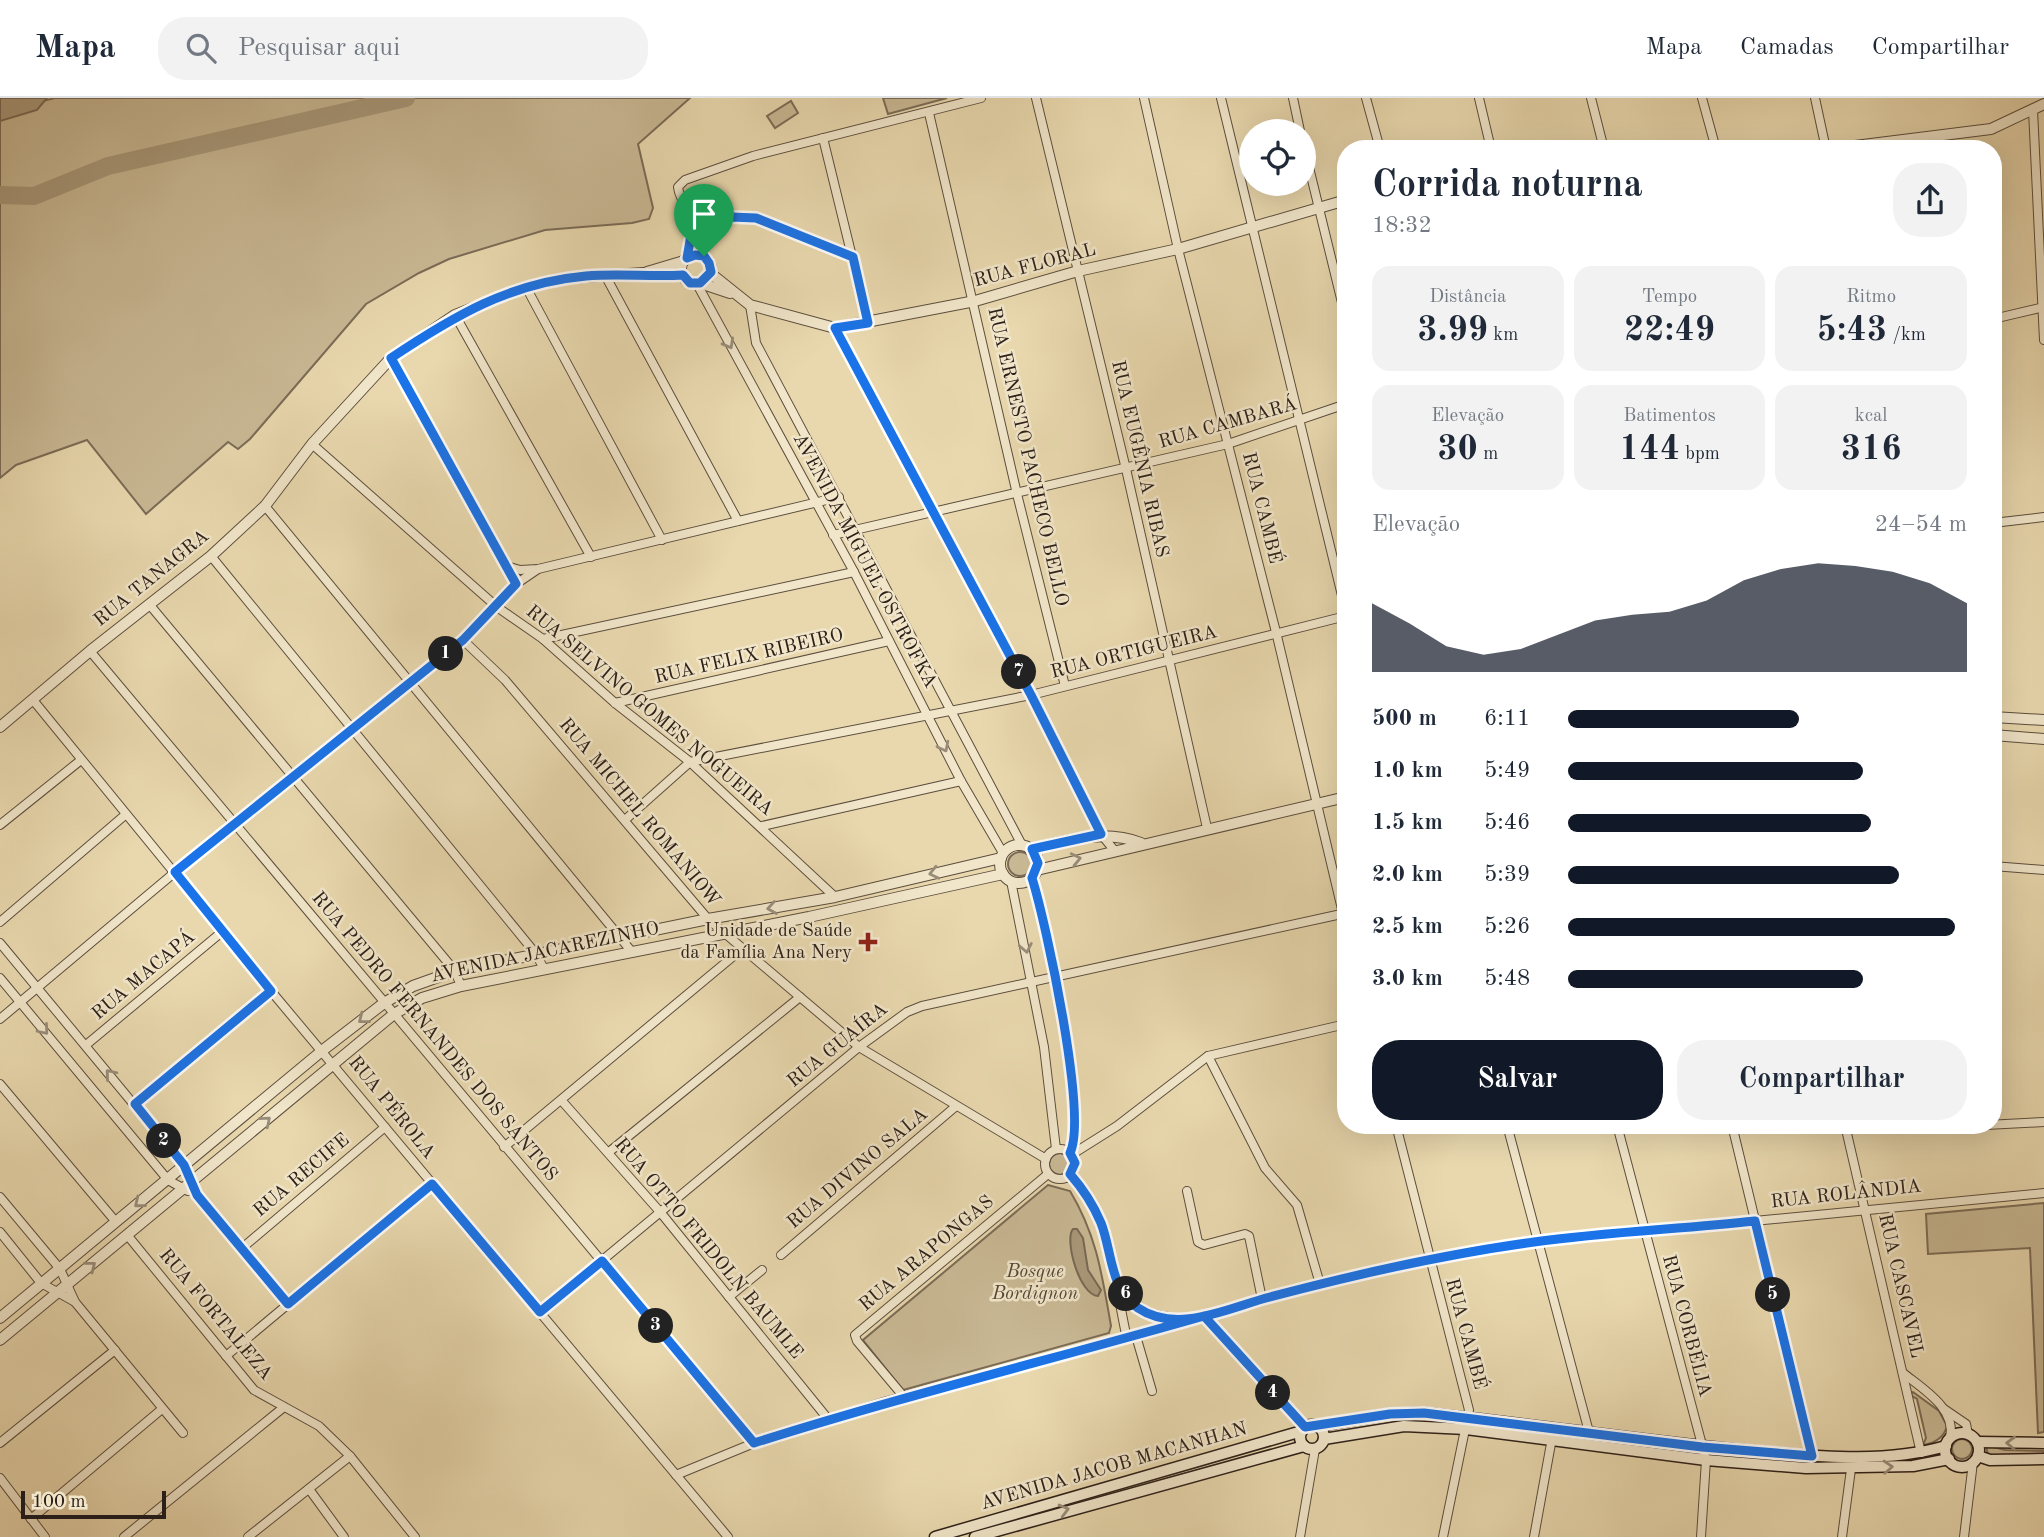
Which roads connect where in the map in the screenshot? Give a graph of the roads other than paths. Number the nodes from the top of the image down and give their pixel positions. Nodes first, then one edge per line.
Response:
1 (981, 98) edge
2 (1037, 98) edge
3 (1144, 98) edge
4 (1221, 98) edge
5 (1293, 98) edge
6 (1366, 98) edge
7 (1479, 98) edge
8 (1591, 98) edge
9 (1702, 98) edge
10 (1815, 98) edge
11 (2044, 104) edge
12 (2033, 110) junction
13 (929, 113) junction
14 (1297, 119) edge
15 (1921, 137) junction
16 (823, 138) junction
17 (1378, 140) edge
18 (1490, 140) edge
19 (1602, 140) edge
20 (1714, 140) edge
21 (1826, 140) edge
22 (1898, 140) edge
23 (1921, 140) edge
24 (1315, 196) edge
25 (1337, 202) edge
26 (1317, 207) junction
27 (694, 226) junction
28 (1254, 227) junction
29 (1178, 249) junction
30 (704, 256) junction
31 (853, 257) junction
32 (685, 260) junction
33 (1079, 271) junction
34 (643, 273) junction
35 (710, 274) junction
36 (605, 275) junction
37 (683, 275) junction
38 (699, 284) junction
39 (1337, 284) edge
40 (526, 287) junction
41 (734, 294) junction
42 (975, 301) junction
43 (750, 305) junction
44 (2043, 307) edge
45 (455, 315) junction
46 (2002, 317) edge
47 (868, 323) junction
48 (835, 328) junction
49 (2044, 340) edge
50 (391, 358) junction
51 (1337, 407) edge
52 (1299, 419) junction
53 (312, 444) junction
54 (1228, 444) junction
55 (1126, 469) junction
56 (1017, 494) junction
57 (839, 497) junction
58 (817, 504) junction
59 (265, 506) junction
60 (933, 512) junction
61 (2044, 517) edge
62 (738, 522) junction
63 (2002, 522) edge
64 (857, 529) junction
65 (832, 535) junction
66 (662, 540) junction
67 (211, 556) junction
68 (591, 557) junction
69 (506, 566) junction
70 (538, 569) junction
71 (854, 572) junction
72 (1337, 577) edge
73 (516, 584) junction
74 (149, 604) junction
75 (497, 607) junction
76 (1337, 617) edge
77 (1278, 636) junction
78 (543, 639) junction
79 (463, 640) junction
80 (889, 641) junction
81 (90, 651) junction
82 (1169, 659) junction
83 (412, 682) junction
84 (1065, 686) junction
85 (1031, 695) junction
86 (33, 700) junction
87 (615, 703) junction
88 (952, 709) junction
89 (928, 715) junction
90 (2002, 718) edge
91 (2044, 720) edge
92 (0, 727) edge
93 (352, 729) junction
94 (2002, 736) edge
95 (2044, 738) edge
96 (81, 760) junction
97 (690, 762) junction
98 (295, 776) junction
99 (961, 781) junction
100 (1337, 799) edge
101 (1317, 804) junction
102 (125, 815) junction
103 (626, 819) junction
104 (236, 821) junction
105 (0, 825) edge
106 (762, 826) junction
107 (1207, 828) junction
108 (1101, 834) junction
109 (1141, 843) junction
110 (1027, 847) junction
111 (1114, 850) junction
112 (1002, 855) junction
113 (2002, 867) edge
114 (2044, 870) edge
115 (175, 872) junction
116 (1035, 874) junction
117 (1007, 878) junction
118 (1337, 885) edge
119 (835, 897) junction
120 (1337, 915) edge
121 (708, 919) junction
122 (0, 922) edge
123 (223, 931) junction
124 (725, 933) junction
125 (621, 938) junction
126 (0, 943) edge
127 (742, 949) junction
128 (632, 952) junction
129 (536, 954) junction
130 (544, 969) junction
131 (455, 971) junction
132 (1055, 976) junction
133 (0, 978) edge
134 (1032, 981) junction
135 (461, 986) junction
136 (38, 988) junction
137 (271, 991) junction
138 (800, 997) junction
139 (21, 1003) junction
140 (384, 1003) junction
141 (394, 1014) junction
142 (0, 1019) edge
143 (1337, 1026) edge
144 (86, 1045) junction
145 (859, 1047) junction
146 (323, 1050) junction
147 (1209, 1056) junction
148 (335, 1064) junction
149 (0, 1084) edge
150 (562, 1101) junction
151 (135, 1104) junction
152 (955, 1107) junction
153 (2044, 1122) edge
154 (2002, 1124) edge
155 (385, 1127) junction
156 (1398, 1134) edge
157 (1509, 1134) edge
158 (1620, 1134) edge
159 (1734, 1134) edge
160 (1846, 1134) edge
161 (505, 1147) junction
162 (1056, 1149) junction
163 (609, 1152) junction
164 (1071, 1154) junction
165 (1045, 1158) junction
166 (184, 1165) junction
167 (1048, 1174) junction
168 (1070, 1174) junction
169 (168, 1180) junction
170 (193, 1182) junction
171 (432, 1184) junction
172 (184, 1189) junction
173 (1187, 1191) dead end
174 (2044, 1193) edge
175 (197, 1195) junction
176 (0, 1197) edge
177 (1866, 1208) junction
178 (661, 1213) junction
179 (1755, 1221) junction
180 (116, 1222) junction
181 (0, 1232) edge
182 (1645, 1233) junction
183 (128, 1236) junction
184 (1536, 1242) junction
185 (240, 1250) junction
186 (781, 1255) dead end
187 (1429, 1259) junction
188 (602, 1261) junction
189 (60, 1269) junction
190 (762, 1270) dead end
191 (1115, 1278) junction
192 (41, 1283) junction
193 (1320, 1284) junction
194 (66, 1285) junction
195 (57, 1292) junction
196 (729, 1297) junction
197 (1262, 1299) junction
198 (75, 1302) junction
199 (288, 1304) junction
200 (540, 1312) junction
201 (1204, 1316) junction
202 (0, 1318) edge
203 (1191, 1320) junction
204 (1132, 1338) junction
205 (0, 1340) edge
206 (115, 1350) junction
207 (226, 1356) junction
208 (1903, 1373) junction
209 (1152, 1391) dead end
210 (904, 1397) junction
211 (284, 1407) junction
212 (162, 1409) junction
213 (1944, 1409) junction
214 (828, 1419) junction
215 (1467, 1423) junction
216 (1317, 1426) junction
217 (1303, 1429) junction
218 (1589, 1432) junction
219 (183, 1433) dead end
220 (1552, 1438) junction
221 (1973, 1438) junction
222 (1324, 1439) junction
223 (1948, 1442) junction
224 (0, 1443) edge
225 (754, 1443) junction
226 (2044, 1443) edge
227 (1310, 1447) junction
228 (1702, 1447) junction
229 (1921, 1453) junction
230 (350, 1456) junction
231 (1812, 1456) junction
232 (1948, 1459) junction
233 (1976, 1459) junction
234 (2044, 1459) edge
235 (1706, 1460) junction
236 (1851, 1469) junction
237 (676, 1475) junction
238 (0, 1478) edge
239 (309, 1489) junction
240 (31, 1519) junction
241 (728, 1536) edge
242 (45, 1537) edge
243 (124, 1537) edge
244 (248, 1537) edge
245 (344, 1537) edge
246 (415, 1537) edge
247 (935, 1537) edge
248 (975, 1537) edge
249 (1300, 1537) edge
250 (1443, 1537) edge
251 (1534, 1537) edge
252 (1701, 1537) edge
253 (1842, 1537) edge
254 (1964, 1537) edge

1 - 13 street
2 - 33 street, RUA EUGÊNIA RIBAS
3 - 29 street, RUA CAMBÉ
4 - 28 street
5 - 14 street
6 - 17 street
7 - 18 street
8 - 19 street
9 - 20 street
10 - 21 street
11 - 12 street
12 - 15 street
12 - 44 street
13 - 16 street
13 - 42 street, RUA ERNESTO PACHECO BELLO
15 - 22 street
15 - 23 street
16 - 27 street
16 - 31 street
24 - 26 street
25 - 26 street, RUA FLORAL
26 - 28 street, RUA FLORAL
26 - 39 street
27 - 30 street
27 - 31 street
27 - 32 street
28 - 29 street, RUA FLORAL
28 - 52 street
29 - 33 street, RUA FLORAL
29 - 54 street, RUA CAMBÉ
30 - 32 street
30 - 35 street
31 - 47 street
32 - 34 street
32 - 37 street
33 - 42 street, RUA FLORAL
33 - 55 street, RUA EUGÊNIA RIBAS
34 - 36 street
34 - 37 street
35 - 38 street
35 - 41 street, RUA FLORAL
36 - 40 street
36 - 62 street
37 - 38 street
38 - 41 street, RUA FLORAL
38 -> 58 street, AVENIDA MIGUEL OSTROFKA
40 - 45 street
40 - 66 street
41 - 43 street, RUA FLORAL
42 - 47 street, RUA FLORAL
42 - 56 street, RUA ERNESTO PACHECO BELLO
43 - 48 street, RUA FLORAL
43 - 57 street, AVENIDA MIGUEL OSTROFKA
44 - 46 street
44 - 49 street
45 - 50 street
45 - 68 street
47 - 48 street, RUA FLORAL
48 - 60 street
50 - 53 street
50 - 69 street
51 - 52 street, RUA CAMBARÁ
52 - 54 street, RUA CAMBARÁ
52 - 72 street
53 - 59 street, RUA TANAGRA
53 - 75 street, RUA SELVINO GOMES NOGUEIRA
54 - 55 street, RUA CAMBARÁ
54 - 77 street, RUA CAMBÉ
55 - 56 street, RUA CAMBARÁ
55 - 82 street, RUA EUGÊNIA RIBAS
56 - 60 street, RUA CAMBARÁ
56 - 84 street, RUA ERNESTO PACHECO BELLO
57 - 58 street
57 - 64 street, AVENIDA MIGUEL OSTROFKA
58 - 62 street
58 - 65 street, AVENIDA MIGUEL OSTROFKA
59 - 67 street, RUA TANAGRA
59 - 83 street
60 - 64 street, RUA CAMBARÁ
60 - 85 street
61 - 63 street
62 - 66 street
64 - 65 street, RUA CAMBARÁ
64 - 88 street, AVENIDA MIGUEL OSTROFKA
65 - 71 street, AVENIDA MIGUEL OSTROFKA
66 - 68 street
67 - 74 street, RUA TANAGRA
67 - 93 street
68 - 70 street
69 - 70 street
69 - 73 street
70 - 73 street
71 - 78 street
71 - 80 street, AVENIDA MIGUEL OSTROFKA
73 - 75 street
74 - 81 street, RUA TANAGRA
74 - 98 street
75 - 78 street, RUA SELVINO GOMES NOGUEIRA
75 - 79 street
76 - 77 street, RUA ORTIGUEIRA
77 - 82 street, RUA ORTIGUEIRA
77 - 101 street, RUA CAMBÉ
78 - 87 street, RUA SELVINO GOMES NOGUEIRA
79 - 83 street
79 - 103 street, RUA MICHEL ROMANIOW
80 - 87 street, RUA FELIX RIBEIRO
80 - 89 street, AVENIDA MIGUEL OSTROFKA
81 - 86 street, RUA TANAGRA
81 - 104 street, RUA PEDRO FERNANDES DOS SANTOS
82 - 84 street, RUA ORTIGUEIRA
82 - 107 street, RUA EUGÊNIA RIBAS
83 - 93 street
83 - 125 street
84 - 85 street, RUA ORTIGUEIRA
85 - 88 street, RUA ORTIGUEIRA
85 - 108 street
86 - 92 street, RUA TANAGRA
86 - 96 street, RUA PÉROLA
87 - 97 street, RUA SELVINO GOMES NOGUEIRA
88 - 89 street, RUA ORTIGUEIRA
88 - 110 street, AVENIDA MIGUEL OSTROFKA
89 - 97 street, RUA ORTIGUEIRA
89 -> 99 street, AVENIDA MIGUEL OSTROFKA
90 - 91 street
93 - 98 street
93 - 129 street
94 - 95 street
96 - 102 street, RUA PÉROLA
96 - 105 street
97 - 103 street
97 - 106 street, RUA SELVINO GOMES NOGUEIRA
98 - 104 street
98 - 131 street
99 - 106 street
99 - 112 street, AVENIDA MIGUEL OSTROFKA
100 - 101 street
101 - 107 street
101 - 118 street, RUA CAMBÉ
102 - 115 street, RUA PÉROLA
102 - 122 street
103 - 121 street, RUA MICHEL ROMANIOW
104 - 115 street
104 - 140 street, RUA PEDRO FERNANDES DOS SANTOS
106 - 119 street, RUA SELVINO GOMES NOGUEIRA
107 - 109 street
108 - 109 street
108 - 110 street
108 - 111 street
109 - 111 street
110 - 112 street
110 - 116 street
116 -> 111 street
112 - 117 street
112 -> 119 street, AVENIDA JACAREZINHO
113 - 114 street
115 - 123 street, RUA PÉROLA
115 - 136 street
116 - 117 street
116 - 132 street
117 - 124 street, AVENIDA JACAREZINHO
117 -> 134 street
119 -> 121 street, AVENIDA JACAREZINHO
120 - 132 street, RUA GUAÍRA
121 - 124 street, RUA MICHEL ROMANIOW
121 - 125 street, AVENIDA JACAREZINHO
123 - 137 street, RUA PÉROLA
123 - 144 street, RUA MACAPÁ
124 - 127 street, RUA MICHEL ROMANIOW
124 - 128 street, AVENIDA JACAREZINHO
125 - 128 street
125 - 129 street, AVENIDA JACAREZINHO
126 - 136 street
127 - 138 street, RUA MICHEL ROMANIOW
127 - 150 street
128 - 130 street, AVENIDA JACAREZINHO
129 - 130 street
129 - 131 street, AVENIDA JACAREZINHO
130 - 135 street, AVENIDA JACAREZINHO
131 - 135 street
131 - 140 street, AVENIDA JACAREZINHO
132 - 134 street, RUA GUAÍRA
132 - 164 street
133 - 139 street
134 - 145 street, RUA GUAÍRA
134 - 162 street
135 - 141 street, AVENIDA JACAREZINHO
136 - 139 street
136 - 144 street
137 - 146 street, RUA PÉROLA
137 - 151 street
138 - 145 street, RUA MICHEL ROMANIOW
138 - 163 street
139 - 142 street
139 -> 169 street
140 - 141 street, RUA PEDRO FERNANDES DOS SANTOS
140 -> 146 street, AVENIDA JACAREZINHO
141 - 148 street, AVENIDA JACAREZINHO
141 - 161 street, RUA PEDRO FERNANDES DOS SANTOS
143 - 147 street
151 -> 144 street
145 - 152 street, RUA MICHEL ROMANIOW
145 - 178 street, RUA GUAÍRA
146 - 148 street, RUA PÉROLA
146 - 166 street, AVENIDA JACAREZINHO
147 - 164 street
147 - 193 street
148 - 155 street, RUA PÉROLA
170 -> 148 street, AVENIDA JACAREZINHO
149 - 180 street
150 - 161 street
150 - 163 street, RUA OTTO FRIDOLN BAUMLE
151 - 166 street
152 - 165 street, RUA MICHEL ROMANIOW
152 - 186 street, RUA DIVINO SALA
153 - 154 street
155 - 171 street, RUA PÉROLA
155 - 185 street, RUA RECIFE
156 - 187 street, RUA CAMBÉ
157 - 184 street
158 - 182 street, RUA CORBÉLIA
159 - 179 street
160 - 177 street, RUA CASCAVEL
161 - 188 street, RUA PEDRO FERNANDES DOS SANTOS
162 - 164 street
162 - 165 street
163 - 178 street, RUA OTTO FRIDOLN BAUMLE
164 - 168 street
165 - 167 street
166 - 169 street, AVENIDA JACAREZINHO
166 - 170 street
167 - 168 street
167 - 210 street, RUA ARAPONGAS
168 - 191 street
169 - 172 street
169 -> 180 street, AVENIDA JACAREZINHO
170 - 172 street, AVENIDA JACAREZINHO
170 - 175 street
171 - 199 street
171 - 200 street, RUA PÉROLA
172 - 175 street
172 - 183 street, AVENIDA JACAREZINHO
173 - 197 street
174 - 177 street, RUA ROLÂNDIA
175 - 185 street
176 - 189 street
177 - 179 street, RUA ROLÂNDIA
177 - 208 street, RUA CASCAVEL
178 - 188 street, RUA GUAÍRA
178 - 196 street, RUA OTTO FRIDOLN BAUMLE
179 - 182 street, RUA ROLÂNDIA
179 - 231 street
180 - 189 street, AVENIDA JACAREZINHO
181 - 192 street
182 - 184 street, RUA ROLÂNDIA
182 - 228 street, RUA CORBÉLIA
194 -> 183 street, AVENIDA JACAREZINHO
183 - 207 street, RUA FORTALEZA
184 - 187 street, RUA ROLÂNDIA
184 - 218 street
185 - 199 street
187 - 193 street, RUA ROLÂNDIA
187 - 215 street, RUA CAMBÉ
188 - 200 street, RUA GUAÍRA
188 - 225 street, RUA PEDRO FERNANDES DOS SANTOS
189 - 192 street, AVENIDA JACAREZINHO
189 - 194 street
190 - 196 street
191 - 203 street
191 - 204 street
192 - 195 street
192 - 202 street, AVENIDA JACAREZINHO
193 - 197 street, RUA ROLÂNDIA
194 - 195 street, AVENIDA JACAREZINHO
194 - 198 street
195 - 198 street
195 - 205 street, AVENIDA JACAREZINHO
196 - 214 street, RUA OTTO FRIDOLN BAUMLE
197 - 201 street, RUA ROLÂNDIA
198 - 206 street
199 - 207 street
200 - 237 street, RUA PÉROLA
201 - 203 street, RUA ROLÂNDIA
201 - 217 street
203 - 204 street, RUA ROLÂNDIA
204 - 209 street
204 - 210 street, RUA ROLÂNDIA
206 - 212 street
206 - 224 street
207 - 211 street, RUA FORTALEZA
208 - 213 street, RUA CASCAVEL
208 - 229 street, RUA CASCAVEL
210 - 214 street, RUA ROLÂNDIA
211 - 230 street, RUA FORTALEZA
211 - 243 street
212 - 219 street
212 - 240 street
213 - 221 street, RUA CASCAVEL
213 - 223 street
214 - 225 street, RUA ROLÂNDIA
215 - 216 main road
215 - 218 main road
215 - 220 main road
215 - 222 main road
215 - 250 street
216 - 217 main road
216 - 222 main road
217 - 227 main road
217 - 247 main road, AVENIDA JACOB MACANHAN
218 - 228 main road
220 - 235 main road
220 - 251 street
221 - 223 main road
226 -> 221 main road
221 - 233 main road
222 - 227 main road
223 - 229 main road
223 - 232 main road
225 - 237 street, RUA ROLÂNDIA
248 -> 227 main road, AVENIDA JACOB MACANHAN
227 - 249 street
228 - 231 main road
228 - 235 street, RUA CORBÉLIA
229 - 231 main road
230 - 239 street
230 - 246 street, RUA FORTALEZA
232 - 233 main road
236 -> 232 main road
233 - 234 main road
233 - 254 street
235 - 236 main road
235 - 252 street, RUA CORBÉLIA
236 - 253 street
237 - 241 street, RUA PÉROLA
238 - 240 street
239 - 244 street
239 - 245 street
240 - 242 street

